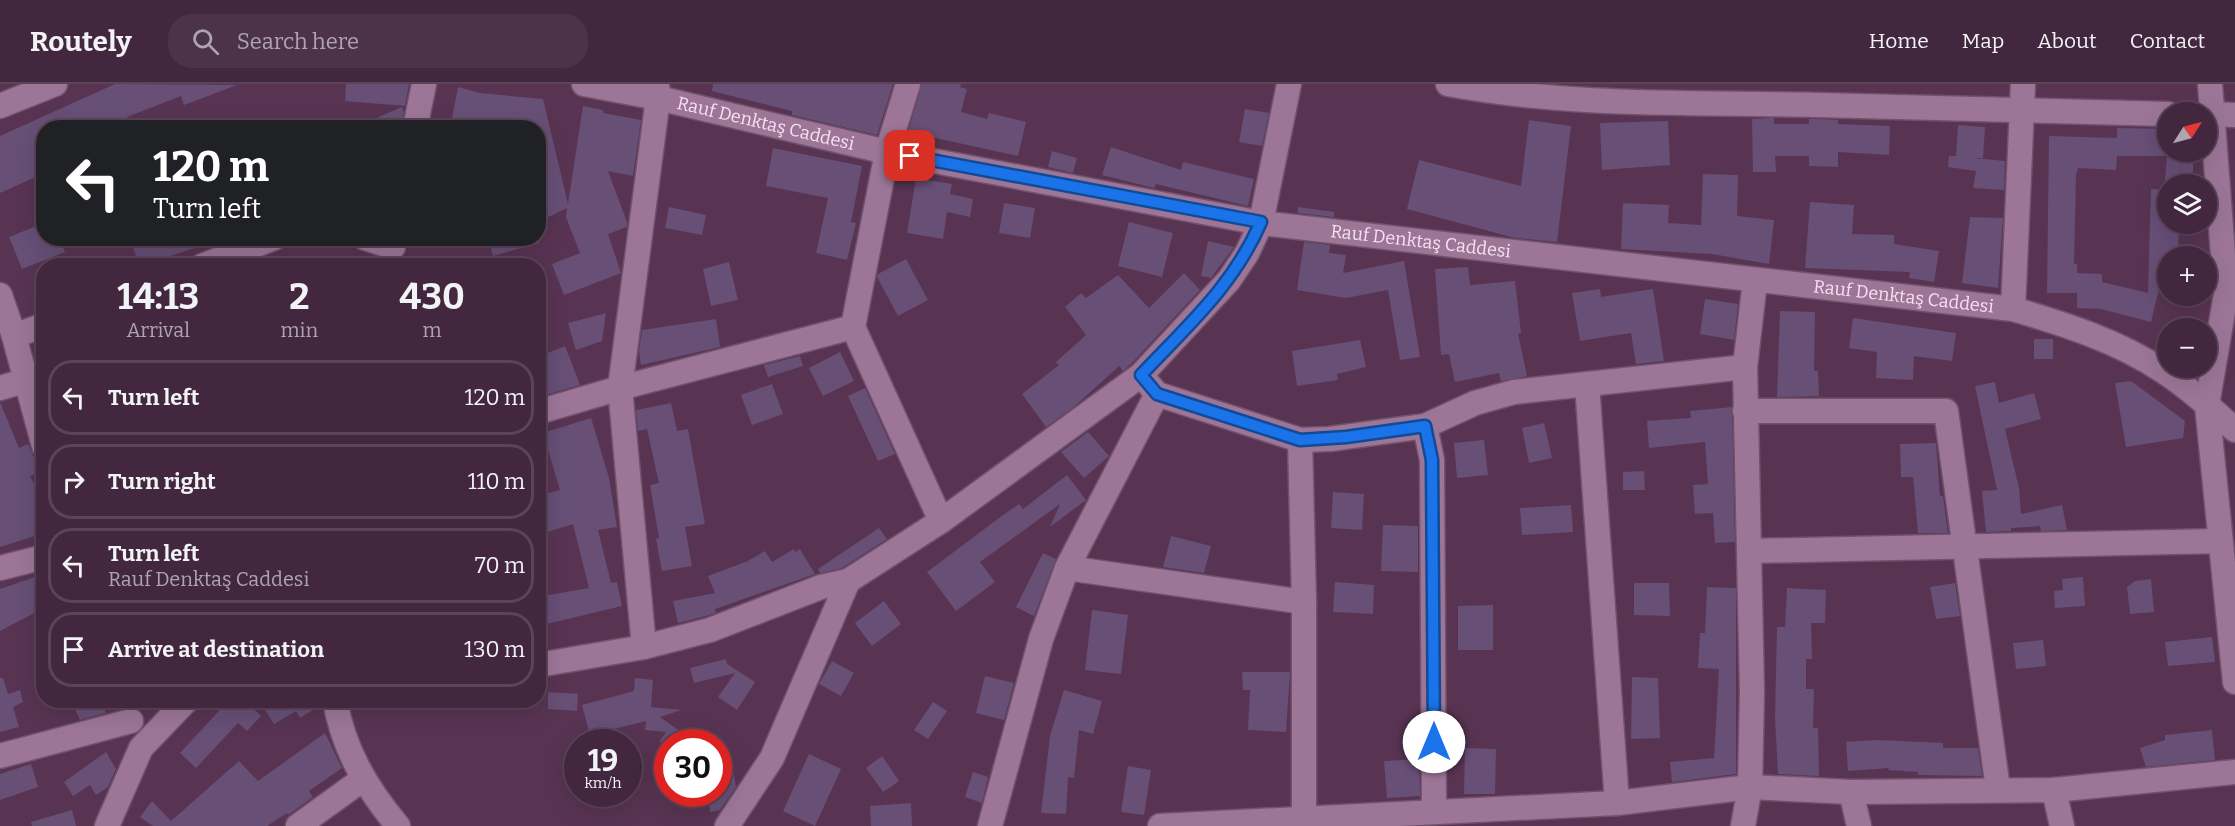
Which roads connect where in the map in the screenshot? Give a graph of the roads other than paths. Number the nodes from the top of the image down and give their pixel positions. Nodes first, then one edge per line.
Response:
1 (55, 84) edge
2 (423, 84) edge
3 (584, 84) edge
4 (908, 84) edge
5 (1289, 84) edge
6 (1448, 84) edge
7 (2023, 84) edge
8 (2210, 84) edge
9 (1494, 88) edge
10 (657, 91) edge
11 (1635, 94) edge
12 (1818, 94) edge
13 (2209, 102) edge
14 (0, 106) edge
15 (2023, 112) junction
16 (2157, 114) edge
17 (2217, 114) edge
18 (2235, 115) edge
19 (416, 120) edge
20 (887, 152) junction
21 (2214, 162) edge
22 (1261, 222) junction
23 (253, 246) edge
24 (223, 258) edge
25 (1755, 281) junction
26 (2230, 293) edge
27 (0, 295) edge
28 (2013, 309) junction
29 (853, 327) junction
30 (36, 328) edge
31 (14, 336) junction
32 (1745, 367) junction
33 (1141, 375) junction
34 (24, 381) junction
35 (1587, 384) junction
36 (0, 388) edge
37 (620, 388) junction
38 (1157, 394) junction
39 (2207, 405) junction
40 (546, 410) edge
41 (1744, 411) junction
42 (36, 420) edge
43 (1425, 426) junction
44 (2235, 430) edge
45 (1300, 440) junction
46 (941, 521) junction
47 (2220, 541) junction
48 (1965, 548) junction
49 (1750, 551) junction
50 (36, 559) edge
51 (0, 567) edge
52 (1067, 568) junction
53 (848, 581) junction
54 (1304, 602) junction
55 (644, 647) junction
56 (546, 664) edge
57 (2235, 682) edge
58 (179, 708) edge
59 (337, 708) edge
60 (128, 711) edge
61 (141, 748) junction
62 (0, 756) edge
63 (2235, 772) edge
64 (363, 779) junction
65 (1750, 787) junction
66 (1998, 789) junction
67 (2054, 790) junction
68 (1851, 792) junction
69 (1617, 803) junction
70 (1434, 812) junction
71 (1304, 823) edge
72 (107, 826) edge
73 (298, 826) edge
74 (398, 826) edge
75 (726, 826) edge
76 (990, 826) edge
77 (1160, 826) edge
78 (1743, 826) edge
79 (1859, 826) edge
80 (2062, 826) edge

1 - 14 street
2 - 19 street
3 - 10 street, Rauf Denktaş Caddesi
4 - 20 street
5 - 22 street
6 - 9 street
7 - 15 street
8 - 13 street
9 - 11 street
10 - 20 street, Rauf Denktaş Caddesi
10 - 37 street
11 - 12 street
12 - 15 street
15 - 16 street
15 - 28 street
17 - 18 street
20 - 22 street, Rauf Denktaş Caddesi
20 - 29 street
21 - 26 street
22 - 25 street, Rauf Denktaş Caddesi
22 - 33 street
23 - 24 street
25 - 28 street, Rauf Denktaş Caddesi
25 - 32 street
26 - 39 street
27 - 31 street
28 - 39 street, Rauf Denktaş Caddesi
29 - 37 street
29 - 46 street
30 - 31 street
31 - 34 street
32 - 35 street
32 - 41 street
33 - 38 street
33 - 46 street
34 - 36 street
34 - 42 street
35 - 43 street
35 - 69 street
37 - 40 street
37 - 55 street
38 - 45 street
38 - 52 street
39 - 44 street, Rauf Denktaş Caddesi
39 - 47 street
41 - 48 street
41 - 49 street
43 - 45 street
43 - 70 street
45 - 54 street
46 - 53 street
47 - 48 street
47 - 57 street
48 - 49 street
48 - 66 street
49 - 65 street
50 - 51 street
52 - 54 street
52 - 76 street
53 - 55 street
53 - 75 street
54 - 71 street
55 - 56 street
58 - 61 street
59 - 64 street
60 - 61 street
60 - 62 street
61 - 72 street
63 - 67 street
64 - 73 street
64 - 74 street
65 - 68 street
65 - 69 street
65 - 78 street
66 - 67 street
66 - 68 street
67 - 80 street
68 - 79 street
69 - 70 street
70 - 71 street
71 - 77 street

